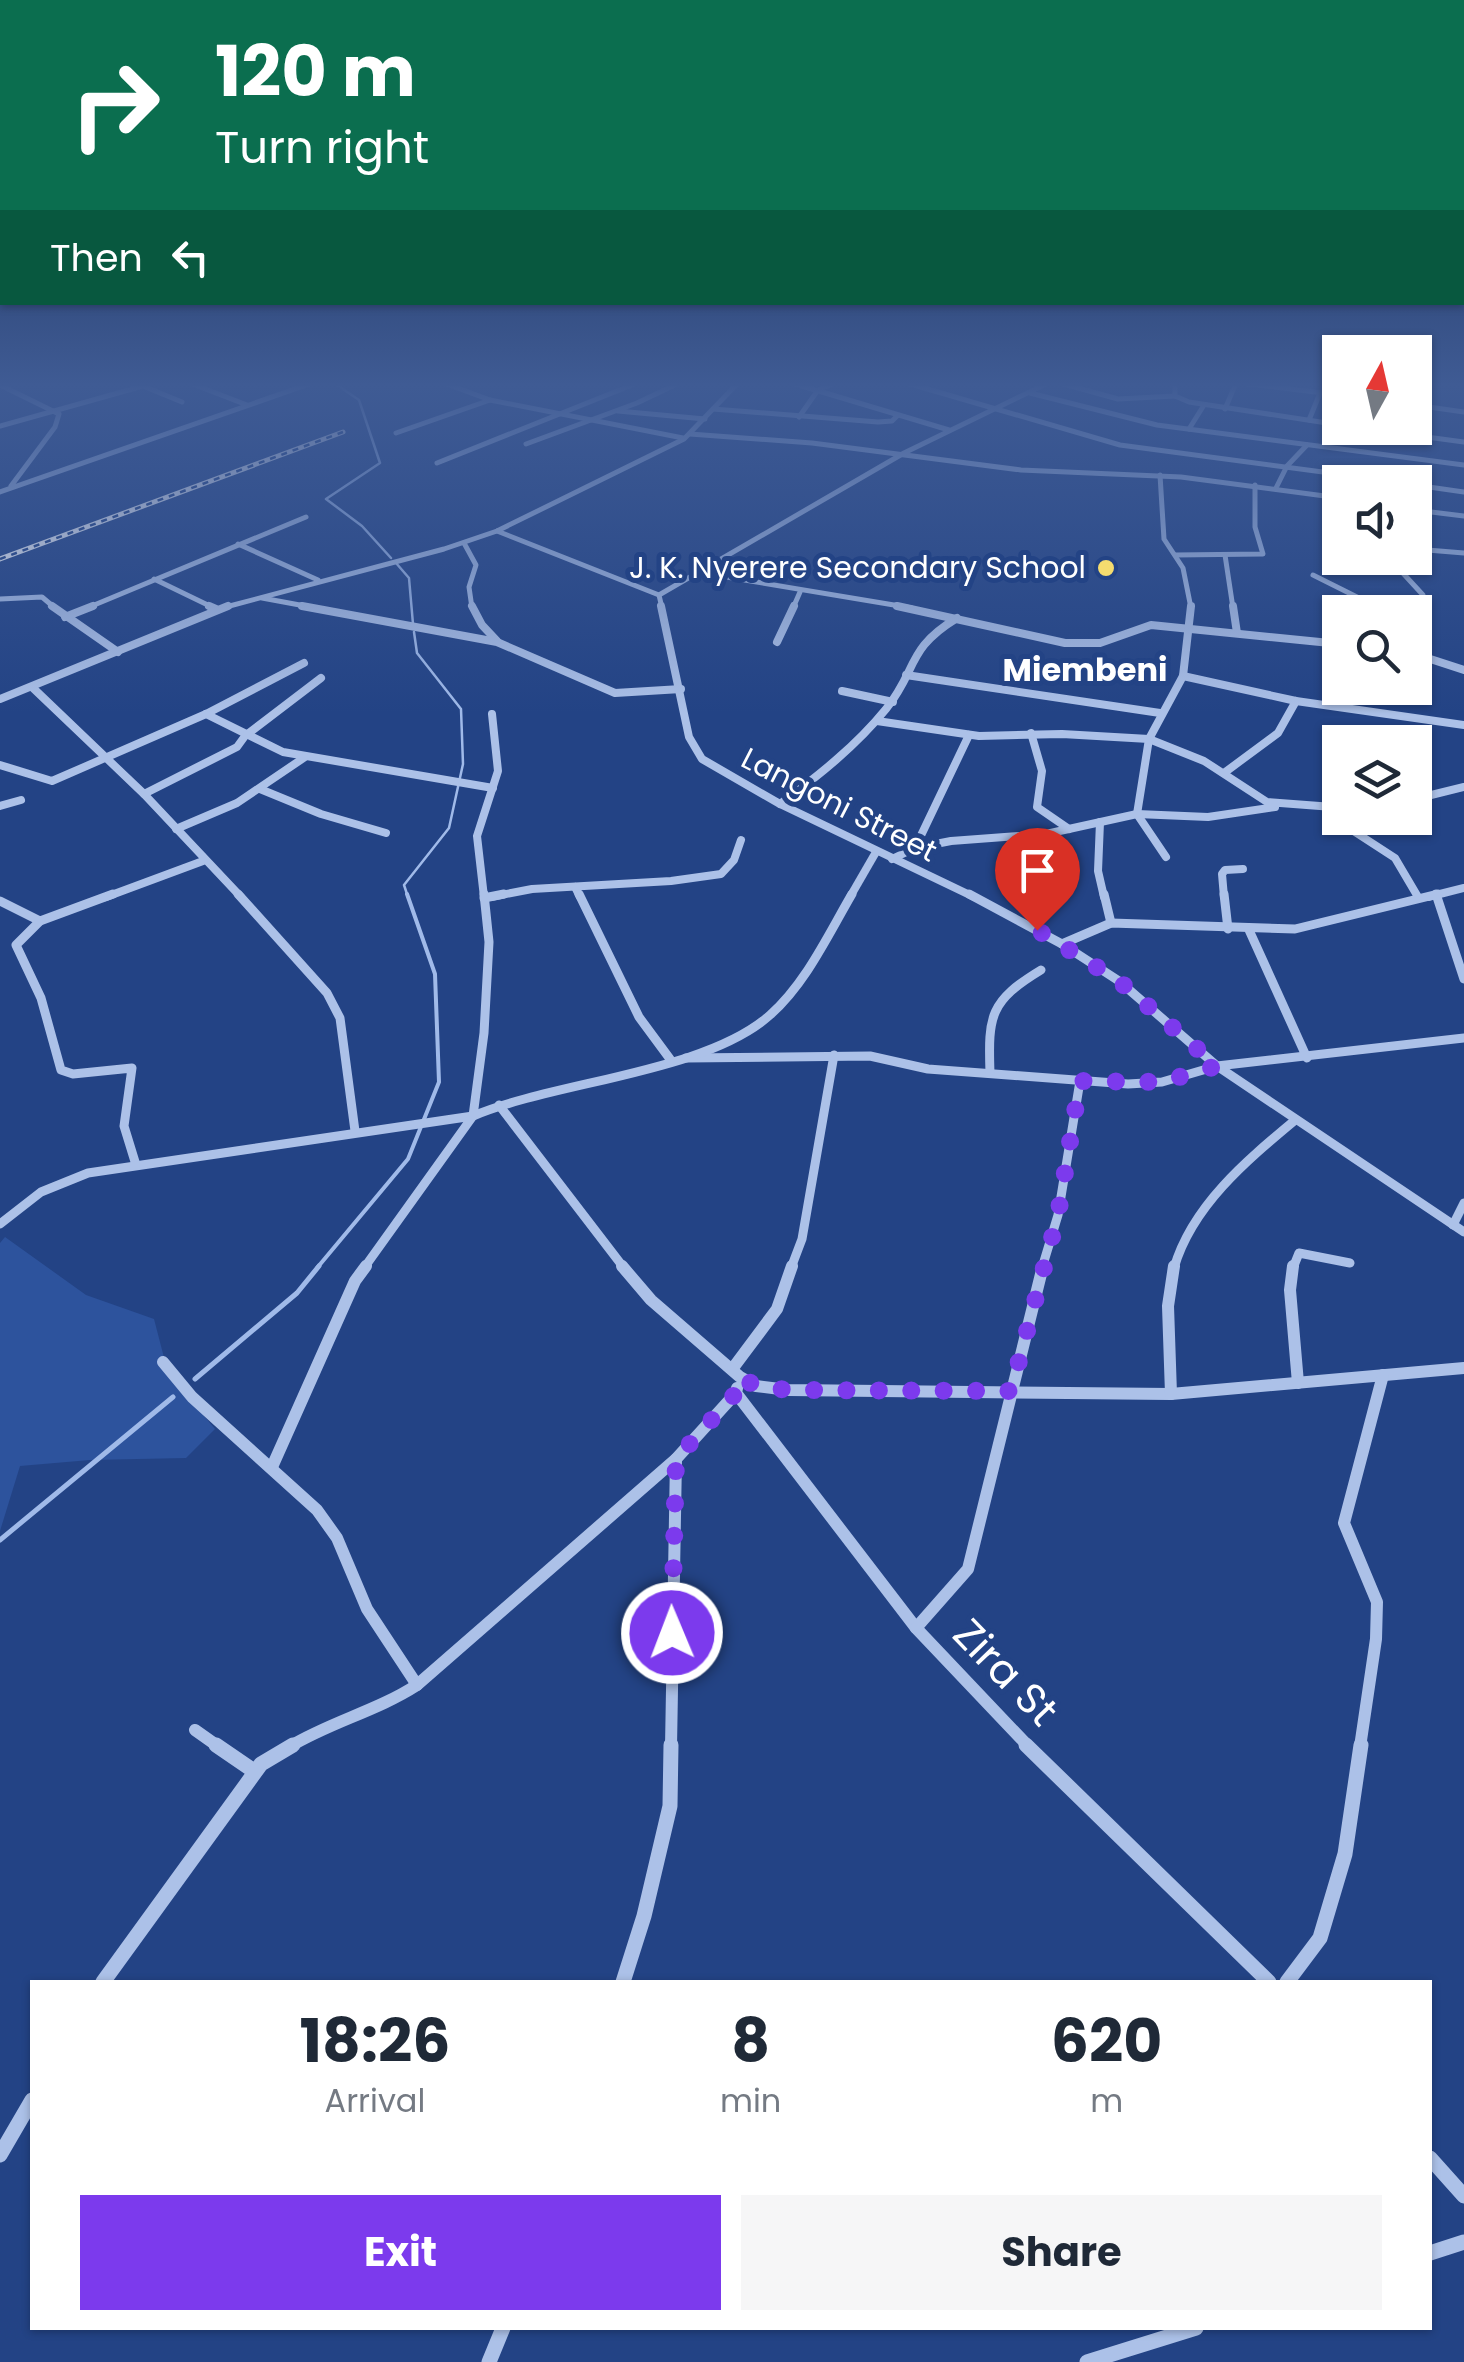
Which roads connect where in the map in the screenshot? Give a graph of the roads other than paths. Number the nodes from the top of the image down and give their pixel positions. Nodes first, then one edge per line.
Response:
1 (573, 493) edge
2 (833, 493) edge
3 (1161, 493) edge
4 (1255, 493) edge
5 (1432, 512) edge
6 (1464, 516) edge
7 (306, 517) dead end
8 (497, 531) junction
9 (464, 543) junction
10 (238, 544) junction
11 (1432, 549) edge
12 (1464, 552) edge
13 (1175, 555) junction
14 (1224, 555) junction
15 (695, 572) junction
16 (1405, 575) edge
17 (1313, 576) dead end
18 (154, 579) junction
19 (318, 580) junction
20 (800, 592) junction
21 (659, 594) junction
22 (256, 597) junction
23 (0, 599) edge
24 (216, 609) junction
25 (65, 618) junction
26 (957, 618) junction
27 (1191, 629) junction
28 (1237, 634) junction
29 (497, 642) junction
30 (777, 642) dead end
31 (1322, 642) edge
32 (118, 652) junction
33 (1432, 660) edge
34 (304, 663) dead end
35 (1464, 670) edge
36 (906, 675) junction
37 (1183, 676) junction
38 (321, 678) dead end
39 (32, 687) junction
40 (681, 689) junction
41 (842, 691) dead end
42 (0, 700) edge
43 (1296, 701) junction
44 (893, 702) junction
45 (206, 714) junction
46 (492, 714) dead end
47 (1160, 714) junction
48 (877, 721) junction
49 (1464, 725) edge
50 (1031, 734) junction
51 (969, 735) junction
52 (245, 736) junction
53 (1149, 739) junction
54 (304, 757) junction
55 (107, 758) junction
56 (0, 765) edge
57 (1224, 774) junction
58 (1464, 787) edge
59 (492, 788) junction
60 (260, 789) junction
61 (144, 794) junction
62 (1432, 794) edge
63 (21, 800) dead end
64 (780, 804) junction
65 (0, 806) edge
66 (1283, 806) junction
67 (1322, 809) edge
68 (1137, 814) junction
69 (1100, 822) junction
70 (176, 830) junction
71 (1069, 830) junction
72 (386, 832) dead end
73 (1360, 835) edge
74 (741, 840) dead end
75 (915, 848) junction
76 (876, 852) junction
77 (1166, 857) dead end
78 (892, 859) junction
79 (202, 862) junction
80 (1242, 868) dead end
81 (576, 886) junction
82 (1464, 888) edge
83 (1436, 894) junction
84 (484, 898) junction
85 (1418, 898) junction
86 (0, 901) edge
87 (40, 921) junction
88 (1111, 923) junction
89 (1228, 929) junction
90 (1249, 930) junction
91 (1062, 944) junction
92 (1041, 970) dead end
93 (1464, 979) edge
94 (1464, 1038) edge
95 (834, 1055) junction
96 (682, 1057) junction
97 (1307, 1058) junction
98 (670, 1059) junction
99 (1217, 1066) junction
100 (990, 1073) junction
101 (1080, 1081) junction
102 (499, 1104) junction
103 (473, 1116) junction
104 (1294, 1121) junction
105 (355, 1131) junction
106 (136, 1164) junction
107 (1464, 1203) edge
108 (0, 1224) edge
109 (1453, 1224) junction
110 (1464, 1232) edge
111 (1350, 1263) dead end
112 (163, 1362) dead end
113 (1464, 1368) edge
114 (737, 1373) junction
115 (1382, 1375) junction
116 (1298, 1382) junction
117 (1011, 1391) junction
118 (736, 1393) junction
119 (1171, 1394) junction
120 (676, 1459) junction
121 (272, 1467) junction
122 (916, 1628) junction
123 (416, 1686) junction
124 (195, 1730) dead end
125 (254, 1771) junction
126 (105, 1980) edge
127 (624, 1980) edge
128 (1263, 1980) edge
129 (1289, 1980) edge
130 (30, 2103) edge
131 (0, 2155) edge
132 (1432, 2160) edge
133 (1464, 2196) edge
134 (1464, 2242) edge
135 (1432, 2252) edge
136 (501, 2330) edge
137 (1190, 2330) edge
138 (489, 2362) edge
139 (1087, 2362) edge

1 - 8 street
2 - 15 street
3 - 13 street
4 - 14 street
5 - 6 street
7 - 10 street
8 - 9 street
8 - 21 street
9 - 19 street
9 - 29 street
10 - 18 street
10 - 19 street
11 - 12 street
13 - 14 street
13 - 27 street
14 - 28 street
15 - 20 street
15 - 21 street
16 - 17 street
18 - 24 street
18 - 25 street
19 - 22 street
20 - 26 street
20 - 30 street
21 - 40 street, Langoni Street
22 - 24 street
22 - 29 street
23 - 25 street
24 - 32 street
25 - 32 street
26 - 27 street
26 - 36 street
27 - 28 street
27 - 37 street
28 - 31 street
29 - 40 street
32 - 39 street
33 - 35 street
34 - 45 street
36 - 44 street
36 - 47 street
37 - 43 street
37 - 47 street
38 - 52 street
39 - 42 street
39 - 55 street
40 - 64 street, Langoni Street
41 - 44 street
43 - 49 street
43 - 57 street
44 - 48 street
45 - 52 street
45 - 55 street
46 - 59 street
47 - 53 street
48 - 51 street
48 - 64 street
50 - 51 street
50 - 53 street
50 - 71 street
51 - 75 street
52 - 54 street
52 - 61 street
53 - 57 street
53 - 68 street
54 - 59 street
54 - 60 street
55 - 56 street
55 - 61 street
57 - 66 street
58 - 62 street
59 - 84 street
60 - 70 street
60 - 72 street
61 - 70 street
63 - 65 street
64 - 76 street, Langoni Street
66 - 67 street
66 - 68 street
68 - 69 street
68 - 77 street
69 - 71 street
69 - 88 street
70 - 79 street
71 - 75 street
73 - 85 street
74 - 81 street
75 - 78 street
76 - 78 street, Langoni Street
76 - 96 street
78 - 91 street, Langoni Street
79 - 87 street
79 - 105 street
80 - 89 street
81 - 84 street
81 - 98 street
82 - 83 street
83 - 85 street
83 - 93 street
84 - 103 street
85 - 90 street
86 - 87 street
87 - 106 street
88 - 89 street
88 - 91 street
89 - 90 street
90 - 97 street
91 - 99 street, Langoni Street
92 - 100 street
94 - 97 street
95 - 96 street
95 - 100 street
95 - 114 street
96 - 98 street
97 - 99 street
98 - 102 street
99 - 101 street
99 - 104 street, Langoni Street
100 - 101 street
101 - 117 street
102 - 103 street
102 - 114 street
103 - 105 street
103 - 121 street
104 - 109 street, Langoni Street
104 - 119 street
105 - 106 street
106 - 108 street
107 - 109 street
109 - 110 street, Langoni Street
111 - 116 street
112 - 121 street
113 - 115 street
114 - 117 street
114 - 118 street
115 - 116 street
115 - 129 street
116 - 119 street
117 - 119 street
117 - 122 street
118 - 120 street
118 - 122 street, Zira St
120 - 123 street
120 - 127 street
121 - 123 street
122 - 128 street, Zira St
123 - 125 street
124 - 125 street
125 - 126 street
130 - 131 street
132 - 133 street
134 - 135 street
136 - 138 street
137 - 139 street

